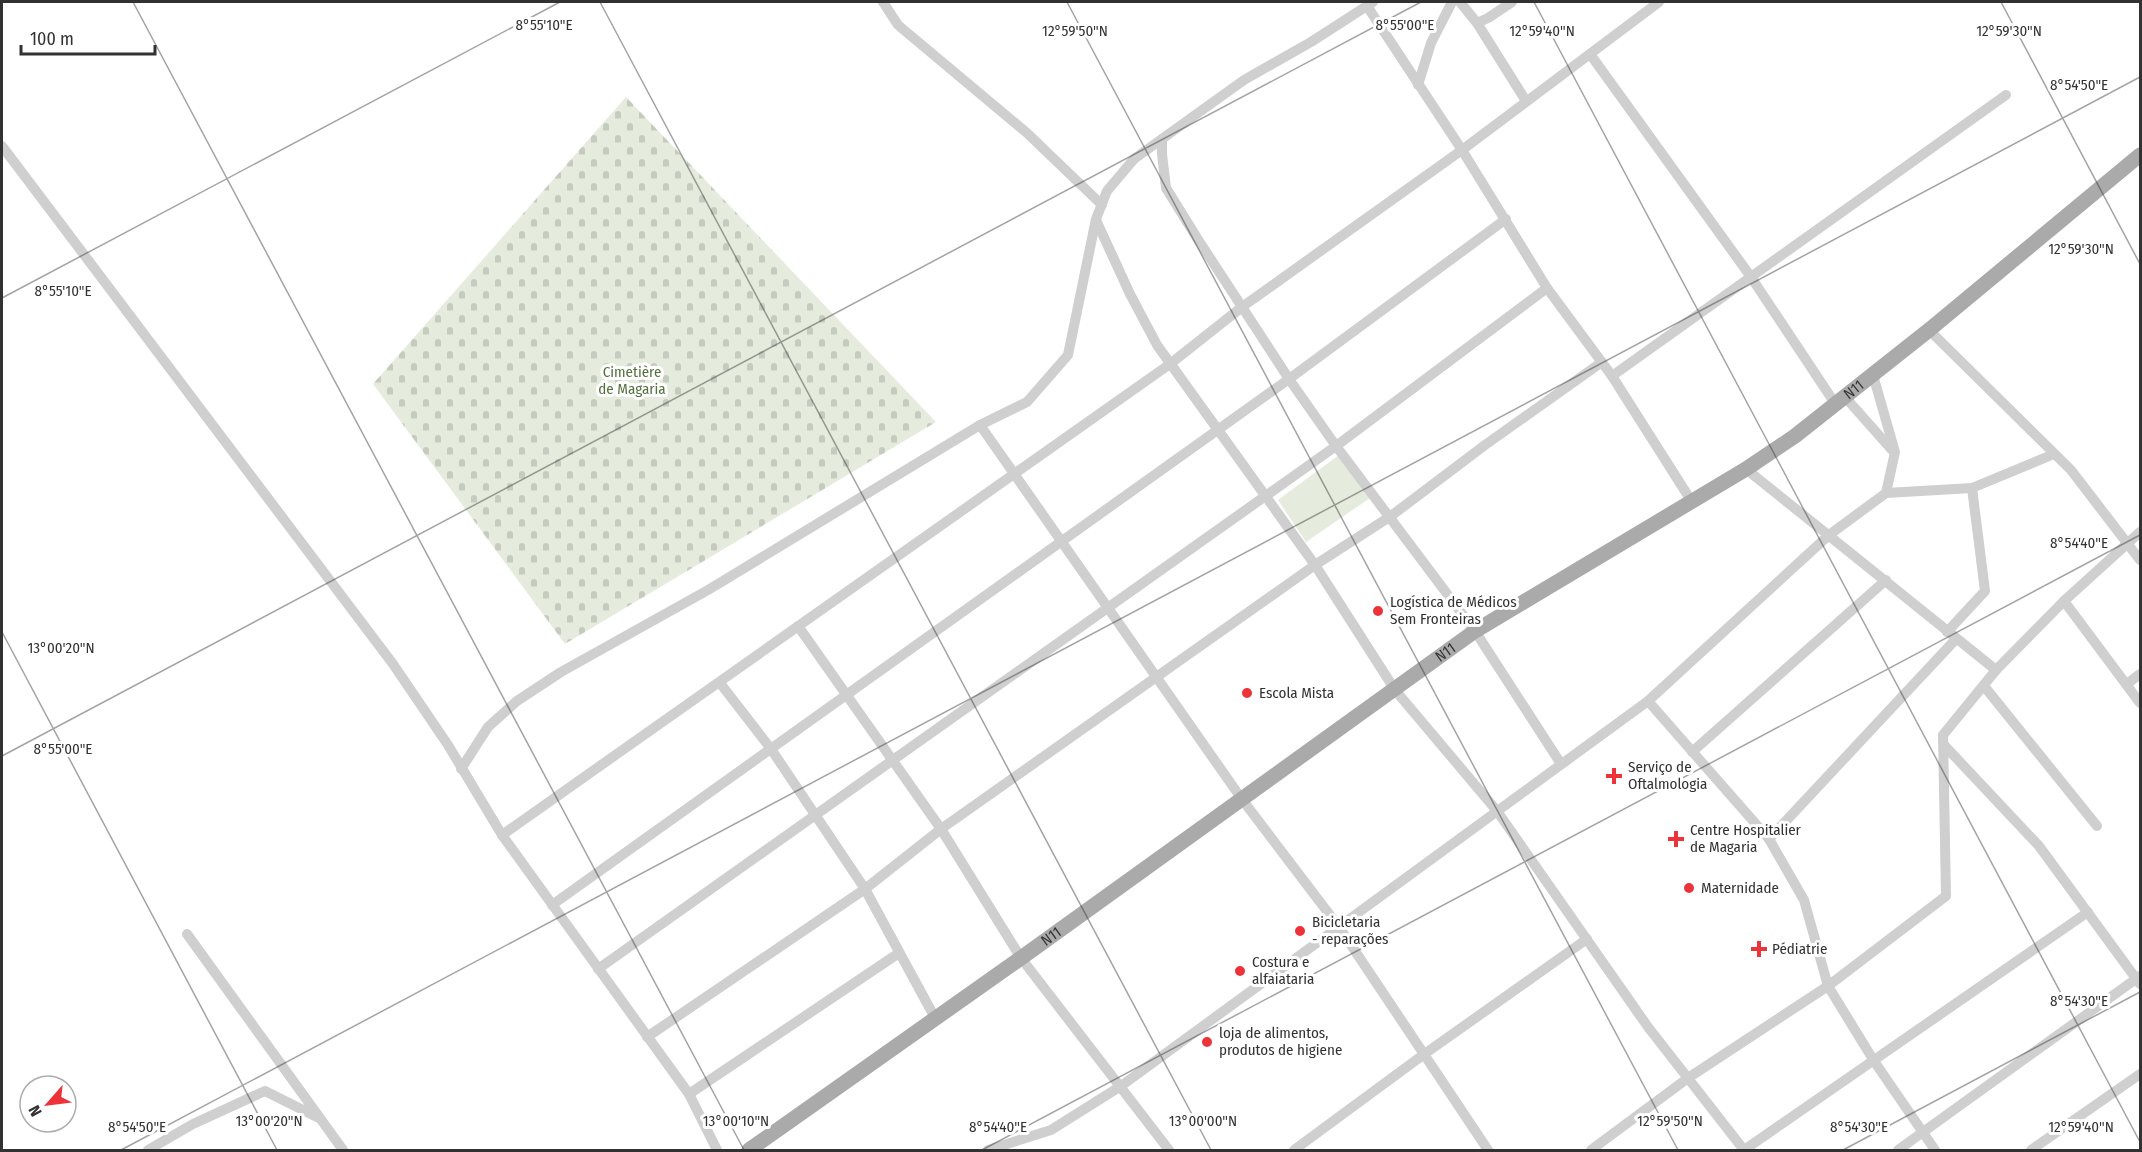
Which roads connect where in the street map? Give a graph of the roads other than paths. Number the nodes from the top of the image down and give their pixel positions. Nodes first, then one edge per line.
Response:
1 (883, 2) edge
2 (1452, 2) edge
3 (1460, 2) edge
4 (1512, 2) edge
5 (1659, 2) edge
6 (1370, 4) edge
7 (1477, 23) junction
8 (1590, 54) junction
9 (1418, 85) junction
10 (2006, 95) dead end
11 (1526, 101) junction
12 (1162, 139) junction
13 (2, 146) edge
14 (1462, 150) junction
15 (2140, 154) edge
16 (1102, 205) junction
17 (1096, 219) junction
18 (1506, 219) junction
19 (1751, 278) junction
20 (1548, 288) junction
21 (1242, 307) junction
22 (1929, 330) junction
23 (1602, 362) junction
24 (1170, 364) junction
25 (1873, 375) junction
26 (1612, 376) junction
27 (1289, 379) junction
28 (1841, 401) junction
29 (980, 425) junction
30 (1218, 430) junction
31 (1336, 446) junction
32 (1895, 452) junction
33 (2054, 454) junction
34 (1746, 470) junction
35 (1014, 474) junction
36 (1972, 489) junction
37 (1886, 493) junction
38 (1265, 496) junction
39 (1692, 502) junction
40 (1391, 516) junction
41 (2140, 532) edge
42 (1829, 536) junction
43 (1062, 541) junction
44 (2128, 542) junction
45 (2140, 560) edge
46 (1315, 565) junction
47 (1886, 580) junction
48 (2064, 601) junction
49 (1108, 607) junction
50 (798, 626) junction
51 (1475, 631) junction
52 (1952, 636) junction
53 (1996, 670) junction
54 (2140, 674) edge
55 (1157, 676) junction
56 (720, 683) junction
57 (2127, 684) junction
58 (1984, 686) junction
59 (1395, 690) junction
60 (846, 695) junction
61 (1648, 701) junction
62 (2140, 703) edge
63 (1944, 745) junction
64 (771, 749) junction
65 (1692, 752) junction
66 (892, 760) junction
67 (1561, 764) junction
68 (461, 768) junction
69 (1241, 798) junction
70 (1497, 811) junction
71 (814, 815) junction
72 (2097, 826) dead end
73 (941, 830) junction
74 (502, 836) junction
75 (1769, 839) junction
76 (865, 889) junction
77 (552, 904) junction
78 (2088, 912) junction
79 (1339, 927) junction
80 (187, 934) dead end
81 (1587, 939) junction
82 (899, 953) junction
83 (1021, 958) junction
84 (598, 969) junction
85 (2139, 979) edge
86 (1828, 986) junction
87 (935, 1018) junction
88 (647, 1037) junction
89 (1423, 1055) junction
90 (1874, 1061) junction
91 (2140, 1074) edge
92 (1688, 1078) junction
93 (1121, 1086) junction
94 (689, 1094) junction
95 (320, 1118) junction
96 (1924, 1132) junction
97 (148, 1150) edge
98 (343, 1150) edge
99 (717, 1150) edge
100 (749, 1150) edge
101 (988, 1150) edge
102 (1169, 1150) edge
103 (1294, 1150) edge
104 (1488, 1150) edge
105 (1591, 1150) edge
106 (1744, 1150) edge
107 (1898, 1150) edge
108 (1935, 1150) edge
109 (2031, 1150) edge

1 - 16 street
2 - 9 street
3 - 7 street
4 - 7 street
5 - 8 street
6 - 9 street
6 - 12 street
7 - 11 street
8 - 11 street
8 - 19 street
9 - 14 street
10 - 19 street
11 - 14 street
12 - 16 street
12 - 21 street
13 - 68 street
14 - 18 street
14 - 21 street
15 - 22 main road, N11
16 - 17 street
17 - 24 street
17 - 29 street
18 - 20 street
18 - 27 street
19 - 26 street
19 - 28 street
20 - 23 street
20 - 31 street
21 - 24 street
21 - 27 street
22 - 25 main road, N11
22 - 33 street
23 - 26 street
23 - 40 street
24 - 30 street
24 - 35 street
25 - 28 main road, N11
25 - 32 street
26 - 39 street
27 - 30 street
27 - 31 street
28 - 32 street
28 - 34 main road, N11
29 - 35 street
29 - 68 street
30 - 38 street
30 - 43 street
31 - 38 street
31 - 40 street
32 - 37 street
33 - 36 street
33 - 44 street
34 - 39 main road, N11
34 - 42 street
35 - 43 street
35 - 50 street
36 - 37 street
36 - 52 street
37 - 42 street
38 - 46 street
38 - 49 street
39 - 51 main road, N11
40 - 46 street
40 - 51 street
41 - 44 street
42 - 47 street
42 - 61 street
43 - 49 street
43 - 60 street
44 - 45 street
44 - 48 street
46 - 55 street
46 - 59 street
47 - 52 street
47 - 65 street
48 - 53 street
48 - 57 street
49 - 55 street
49 - 66 street
50 - 56 street
50 - 60 street
51 - 59 main road, N11
51 - 67 street
52 - 53 street
52 - 75 street
53 - 58 street
54 - 57 street
55 - 69 street
55 - 73 street
56 - 64 street
56 - 74 street
57 - 62 street
58 - 63 street
58 - 72 street
59 - 69 main road, N11
59 - 70 street
60 - 64 street
60 - 66 street
61 - 65 street
61 - 67 street
63 - 78 street
63 - 86 street
64 - 71 street
64 - 77 street
65 - 75 street
66 - 71 street
66 - 73 street
67 - 70 street
68 - 74 street
69 - 79 street
69 - 83 main road, N11
70 - 79 street
70 - 81 street
71 - 76 street
71 - 84 street
73 - 76 street
73 - 83 street
74 - 77 street
75 - 86 street
76 - 82 street
76 - 88 street
77 - 84 street
78 - 85 street
78 - 90 street
79 - 89 street
79 - 93 street
80 - 95 street
81 - 89 street
81 - 92 street
82 - 87 street
82 - 94 street
83 - 87 main road, N11
83 - 93 street
84 - 88 street
85 - 96 street
86 - 90 street
86 - 92 street
87 - 100 main road, N11
88 - 94 street
89 - 103 street
89 - 104 street
90 - 96 street
90 - 106 street
91 - 109 street
92 - 105 street
92 - 106 street
93 - 101 street
93 - 102 street
94 - 99 street
95 - 97 street
95 - 98 street
96 - 107 street
96 - 108 street

